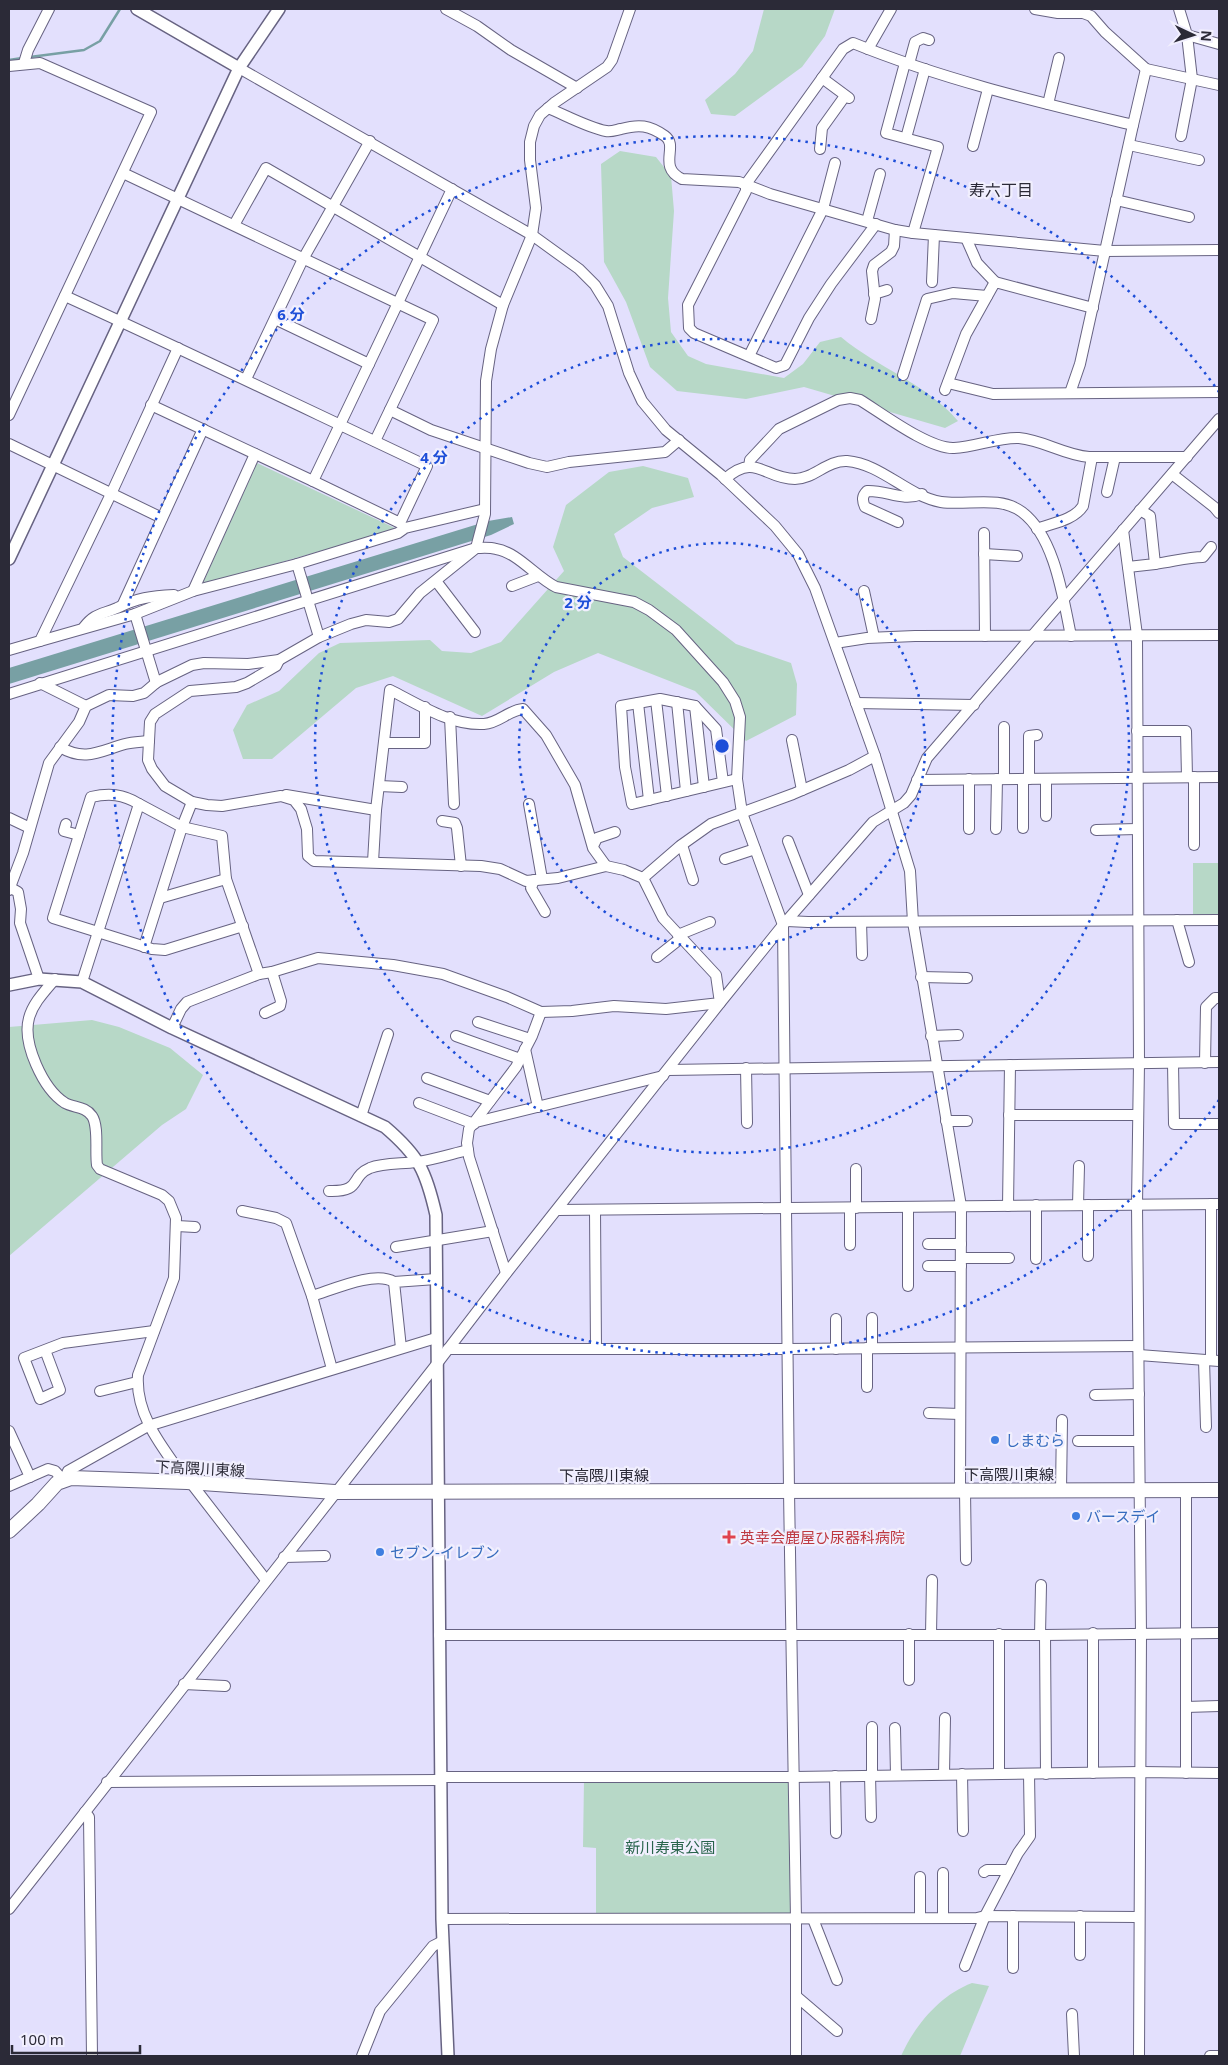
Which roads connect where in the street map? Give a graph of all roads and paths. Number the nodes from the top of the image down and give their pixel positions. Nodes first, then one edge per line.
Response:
1 (49, 9) edge
2 (137, 9) edge
3 (279, 9) edge
4 (446, 9) edge
5 (630, 9) edge
6 (891, 9) edge
7 (1035, 9) edge
8 (1179, 9) edge
9 (1186, 35) junction
10 (929, 40) dead end
11 (1219, 44) edge
12 (868, 49) junction
13 (1059, 58) dead end
14 (26, 59) junction
15 (907, 64) junction
16 (9, 66) edge
17 (239, 68) junction
18 (925, 69) junction
19 (1146, 69) junction
20 (822, 78) junction
21 (1192, 79) junction
22 (1219, 85) edge
23 (577, 88) junction
24 (988, 89) junction
25 (1048, 104) junction
26 (548, 108) junction
27 (1133, 125) junction
28 (1181, 136) dead end
29 (906, 138) junction
30 (370, 141) junction
31 (1129, 145) junction
32 (972, 146) dead end
33 (820, 149) dead end
34 (1199, 160) dead end
35 (835, 163) dead end
36 (123, 173) junction
37 (880, 174) dead end
38 (746, 184) junction
39 (452, 189) junction
40 (179, 200) junction
41 (1116, 200) junction
42 (333, 207) junction
43 (823, 209) junction
44 (1189, 216) dead end
45 (871, 223) junction
46 (234, 225) junction
47 (895, 230) junction
48 (913, 233) junction
49 (532, 235) junction
50 (934, 235) junction
51 (966, 238) junction
52 (1219, 250) edge
53 (1105, 252) junction
54 (420, 256) junction
55 (303, 259) junction
56 (932, 282) dead end
57 (995, 282) junction
58 (887, 290) dead end
59 (874, 294) junction
60 (65, 296) junction
61 (987, 296) junction
62 (398, 303) junction
63 (503, 305) junction
64 (1092, 308) junction
65 (275, 319) junction
66 (871, 319) dead end
67 (121, 321) junction
68 (178, 348) junction
69 (749, 356) junction
70 (369, 364) junction
71 (904, 375) dead end
72 (246, 379) junction
73 (1219, 392) edge
74 (1070, 393) junction
75 (151, 405) junction
76 (390, 410) junction
77 (9, 415) edge
78 (1219, 419) edge
79 (340, 424) junction
80 (203, 430) junction
81 (679, 440) junction
82 (376, 441) junction
83 (9, 444) edge
84 (487, 449) junction
85 (255, 454) junction
86 (1092, 457) junction
87 (1115, 457) junction
88 (1187, 457) junction
89 (53, 466) junction
90 (749, 467) junction
91 (1172, 474) junction
92 (725, 479) junction
93 (313, 481) junction
94 (1107, 492) dead end
95 (111, 494) junction
96 (922, 494) junction
97 (1140, 510) junction
98 (485, 511) junction
99 (1219, 513) edge
100 (162, 518) junction
101 (898, 522) dead end
102 (402, 526) junction
103 (1037, 528) junction
104 (1123, 530) junction
105 (984, 533) dead end
106 (477, 545) junction
107 (1211, 547) dead end
108 (984, 554) junction
109 (1017, 556) dead end
110 (9, 559) edge
111 (1155, 564) junction
112 (1128, 567) junction
113 (298, 569) junction
114 (538, 576) junction
115 (436, 580) junction
116 (512, 586) dead end
117 (193, 591) junction
118 (864, 591) dead end
119 (182, 595) junction
120 (307, 600) junction
121 (1064, 601) junction
122 (123, 604) junction
123 (136, 618) junction
124 (84, 627) junction
125 (475, 632) dead end
126 (1137, 635) junction
127 (1219, 635) edge
128 (985, 636) junction
129 (1033, 636) junction
130 (1071, 636) junction
131 (319, 637) junction
132 (874, 637) junction
133 (40, 641) junction
134 (835, 643) junction
135 (9, 650) edge
136 (145, 650) junction
137 (279, 660) junction
138 (40, 683) junction
139 (156, 683) junction
140 (9, 694) edge
141 (656, 700) junction
142 (677, 702) junction
143 (638, 703) junction
144 (856, 703) junction
145 (974, 705) junction
146 (86, 706) junction
147 (694, 706) junction
148 (425, 707) junction
149 (450, 717) junction
150 (1004, 727) dead end
151 (1137, 731) junction
152 (1037, 735) dead end
153 (792, 740) dead end
154 (149, 742) junction
155 (384, 743) junction
156 (60, 747) junction
157 (875, 756) junction
158 (1191, 777) junction
159 (1219, 777) edge
160 (1137, 778) junction
161 (737, 779) junction
162 (969, 779) junction
163 (1000, 779) junction
164 (1026, 779) junction
165 (1046, 779) junction
166 (917, 780) junction
167 (723, 782) junction
168 (379, 786) junction
169 (704, 787) junction
170 (402, 788) dead end
171 (802, 790) junction
172 (686, 791) junction
173 (293, 795) junction
174 (281, 796) junction
175 (337, 796) dead end
176 (667, 796) junction
177 (649, 800) junction
178 (192, 802) junction
179 (139, 804) junction
180 (454, 804) dead end
181 (529, 804) dead end
182 (891, 809) junction
183 (376, 810) junction
184 (742, 813) junction
185 (1046, 816) dead end
186 (9, 818) edge
187 (442, 821) dead end
188 (66, 824) dead end
189 (182, 827) junction
190 (30, 828) junction
191 (1023, 828) dead end
192 (969, 829) dead end
193 (996, 829) dead end
194 (1137, 829) junction
195 (1096, 830) dead end
196 (615, 832) dead end
197 (79, 835) junction
198 (788, 841) dead end
199 (682, 845) junction
200 (1194, 845) dead end
201 (593, 846) junction
202 (755, 849) junction
203 (725, 859) dead end
204 (373, 862) junction
205 (461, 866) junction
206 (606, 866) junction
207 (643, 878) junction
208 (226, 879) junction
209 (538, 879) junction
210 (693, 880) dead end
211 (10, 889) edge
212 (809, 895) junction
213 (160, 898) junction
214 (546, 912) dead end
215 (1138, 920) junction
216 (1177, 920) junction
217 (1219, 920) edge
218 (710, 922) dead end
219 (861, 922) junction
220 (912, 922) junction
221 (785, 923) junction
222 (243, 926) junction
223 (98, 932) junction
224 (680, 936) junction
225 (144, 947) junction
226 (862, 955) dead end
227 (657, 957) dead end
228 (1190, 962) dead end
229 (272, 972) junction
230 (259, 974) junction
231 (921, 977) junction
232 (967, 978) dead end
233 (39, 979) junction
234 (55, 980) junction
235 (82, 982) junction
236 (9, 985) edge
237 (1219, 998) edge
238 (720, 1002) junction
239 (541, 1012) junction
240 (266, 1013) dead end
241 (478, 1022) dead end
242 (172, 1028) junction
243 (388, 1034) dead end
244 (958, 1035) dead end
245 (456, 1036) dead end
246 (931, 1036) junction
247 (530, 1039) junction
248 (525, 1049) junction
249 (520, 1059) junction
250 (1219, 1062) edge
251 (1139, 1063) junction
252 (1173, 1063) junction
253 (1205, 1063) junction
254 (1010, 1065) junction
255 (936, 1066) junction
256 (746, 1068) junction
257 (783, 1068) junction
258 (666, 1073) junction
259 (427, 1078) dead end
260 (490, 1101) junction
261 (419, 1103) dead end
262 (538, 1107) junction
263 (1009, 1115) junction
264 (1138, 1115) junction
265 (361, 1116) junction
266 (946, 1121) junction
267 (966, 1122) dead end
268 (475, 1123) junction
269 (747, 1123) dead end
270 (1219, 1124) edge
271 (468, 1150) junction
272 (418, 1162) junction
273 (1079, 1166) dead end
274 (856, 1169) dead end
275 (329, 1191) dead end
276 (1215, 1204) edge
277 (1083, 1205) junction
278 (1137, 1205) junction
279 (961, 1206) junction
280 (1008, 1206) junction
281 (1036, 1206) junction
282 (908, 1207) junction
283 (787, 1208) junction
284 (853, 1208) junction
285 (242, 1210) dead end
286 (557, 1210) junction
287 (595, 1210) junction
288 (177, 1226) junction
289 (195, 1227) dead end
290 (493, 1231) junction
291 (436, 1241) junction
292 (928, 1244) dead end
293 (961, 1244) junction
294 (850, 1245) dead end
295 (396, 1248) dead end
296 (1088, 1256) dead end
297 (1009, 1258) dead end
298 (1036, 1259) dead end
299 (961, 1262) junction
300 (928, 1266) dead end
301 (506, 1273) junction
302 (436, 1279) junction
303 (394, 1282) junction
304 (908, 1286) dead end
305 (312, 1296) junction
306 (872, 1318) dead end
307 (836, 1319) dead end
308 (154, 1331) junction
309 (436, 1338) junction
310 (401, 1348) junction
311 (869, 1348) junction
312 (961, 1348) junction
313 (596, 1349) junction
314 (788, 1349) junction
315 (836, 1349) junction
316 (45, 1350) junction
317 (448, 1350) junction
318 (1138, 1350) junction
319 (1212, 1360) edge
320 (436, 1365) junction
321 (332, 1370) junction
322 (137, 1382) junction
323 (867, 1387) dead end
324 (100, 1391) dead end
325 (1139, 1394) junction
326 (1095, 1395) dead end
327 (929, 1413) dead end
328 (960, 1414) junction
329 (1062, 1420) dead end
330 (148, 1426) junction
331 (1206, 1427) dead end
332 (9, 1431) edge
333 (1078, 1441) dead end
334 (1139, 1441) junction
335 (30, 1476) junction
336 (64, 1481) junction
337 (10, 1483) edge
338 (189, 1483) junction
339 (1139, 1490) junction
340 (1186, 1490) junction
341 (1219, 1490) edge
342 (789, 1491) junction
343 (962, 1491) junction
344 (1061, 1491) junction
345 (335, 1492) junction
346 (438, 1492) junction
347 (9, 1530) edge
348 (325, 1556) dead end
349 (284, 1557) junction
350 (966, 1560) dead end
351 (266, 1580) junction
352 (932, 1580) dead end
353 (1041, 1585) dead end
354 (1093, 1633) junction
355 (1186, 1633) junction
356 (1219, 1633) edge
357 (792, 1634) junction
358 (909, 1634) junction
359 (931, 1634) junction
360 (999, 1634) junction
361 (1141, 1634) junction
362 (440, 1635) junction
363 (1043, 1635) junction
364 (909, 1680) dead end
365 (184, 1684) junction
366 (225, 1686) dead end
367 (1219, 1706) edge
368 (1186, 1707) junction
369 (945, 1718) dead end
370 (872, 1727) dead end
371 (895, 1728) dead end
372 (1093, 1772) junction
373 (1141, 1772) junction
374 (999, 1773) junction
375 (1186, 1773) junction
376 (1219, 1773) edge
377 (944, 1774) junction
378 (962, 1774) junction
379 (1029, 1774) junction
380 (1046, 1774) junction
381 (871, 1775) junction
382 (896, 1775) junction
383 (794, 1776) junction
384 (835, 1776) junction
385 (440, 1778) junction
386 (107, 1782) junction
387 (85, 1812) junction
388 (871, 1816) dead end
389 (963, 1831) dead end
390 (836, 1833) dead end
391 (1009, 1870) junction
392 (984, 1872) dead end
393 (943, 1873) dead end
394 (920, 1877) dead end
395 (9, 1909) edge
396 (985, 1916) junction
397 (1013, 1916) junction
398 (1080, 1916) junction
399 (1138, 1917) junction
400 (920, 1918) junction
401 (943, 1918) junction
402 (442, 1919) junction
403 (796, 1919) junction
404 (813, 1919) junction
405 (443, 1941) junction
406 (1080, 1955) dead end
407 (965, 1966) dead end
408 (1013, 1968) dead end
409 (837, 1980) dead end
410 (796, 1996) junction
411 (1072, 2014) dead end
412 (837, 2031) dead end
413 (92, 2056) edge
414 (362, 2056) edge
415 (448, 2056) edge
416 (796, 2056) edge
417 (1074, 2056) edge
418 (1139, 2056) edge
419 (1210, 2056) edge
420 (1215, 2056) edge
421 (1219, 2056) edge

1 - 14 street
2 - 17 street
3 - 17 street
4 - 23 street
5 - 23 street
6 - 12 street
7 - 19 street
8 - 9 street
9 - 11 street
9 - 21 street
10 - 15 street
12 - 15 street
12 - 20 street
13 - 25 street
14 - 16 street
14 - 36 street
15 - 18 street
15 - 29 street
17 - 30 street
17 - 40 street
18 - 24 street
18 - 29 street
19 - 21 street
19 - 27 street
20 - 33 street
20 - 38 street
21 - 22 street
21 - 28 street
23 - 26 street
24 - 25 street
24 - 32 street
25 - 27 street
26 - 38 street
26 - 49 street
27 - 31 street
29 - 48 street
30 - 39 street
30 - 42 street
31 - 34 street
31 - 41 street
35 - 43 street
36 - 40 street
36 - 60 street
37 - 45 street
38 - 43 street
38 - 69 street
39 - 49 street
39 - 54 street
40 - 46 street
40 - 67 street
41 - 44 street
41 - 53 street
42 - 46 street
42 - 54 street
42 - 55 street
43 - 45 street
43 - 69 street
45 - 47 street
45 - 69 street
46 - 55 street
47 - 48 street
47 - 59 street
48 - 50 street
49 - 63 street
49 - 81 street
50 - 51 street
50 - 56 street
51 - 53 street
51 - 57 street
52 - 53 street
53 - 64 street
54 - 62 street
54 - 63 street
55 - 62 street
55 - 65 street
57 - 61 street
57 - 64 street
58 - 59 street
59 - 66 street
60 - 67 street
60 - 77 street
61 - 71 street
61 - 74 street
62 - 70 street
62 - 76 street
63 - 84 street
64 - 74 street
65 - 70 street
65 - 72 street
67 - 68 street
67 - 89 street
68 - 72 street
68 - 75 street
70 - 79 street
72 - 79 street
73 - 74 street
75 - 80 street
75 - 95 street
76 - 82 street
76 - 84 street
78 - 88 street
79 - 82 street
79 - 93 street
80 - 85 street
80 - 100 street
81 - 84 street
81 - 92 street
82 - 102 street
83 - 89 street
84 - 98 street
85 - 93 street
85 - 117 street
86 - 87 street
86 - 90 street
86 - 103 street
87 - 88 street
87 - 94 street
88 - 91 street
89 - 95 street
89 - 110 street
90 - 92 street
90 - 96 street
91 - 97 street
91 - 99 street
92 - 134 street
93 - 102 street
95 - 100 street
95 - 133 street
96 - 101 street
96 - 103 street
97 - 104 street
97 - 111 street
98 - 102 street
98 - 106 street
100 - 122 street
102 - 113 street
103 - 121 street
104 - 112 street
104 - 121 street
105 - 108 street
106 - 114 street
106 - 115 street
106 - 120 street
107 - 111 street
108 - 109 street
108 - 128 street
111 - 112 street
112 - 126 street
113 - 117 street
113 - 120 street
114 - 116 street
114 - 161 street
115 - 125 street
115 - 131 street
117 - 119 street
118 - 132 street
119 - 122 street
119 - 123 street
120 - 131 street
120 - 136 street
121 - 129 street
121 - 130 street
122 - 124 street
123 - 124 street
123 - 136 street
124 - 133 street
126 - 127 street
126 - 130 street
126 - 151 street
128 - 129 street
128 - 132 street
129 - 130 street
129 - 145 street
131 - 137 street
132 - 134 street
133 - 135 street
134 - 144 street
136 - 138 street
136 - 139 street
137 - 139 street
137 - 154 street
138 - 140 street
138 - 146 street
139 - 146 street
141 - 142 street
141 - 143 street
141 - 176 street
142 - 147 street
142 - 172 street
143 - 177 street
143 - 177 street
144 - 145 street
144 - 157 street
145 - 166 street
146 - 156 street
147 - 167 street
147 - 169 street
148 - 149 street
148 - 155 street
148 - 155 street
149 - 180 street
149 - 201 street
150 - 163 street
151 - 158 street
151 - 160 street
152 - 164 street
153 - 171 street
154 - 156 street
154 - 178 street
155 - 168 street
156 - 190 street
157 - 171 street
157 - 182 street
158 - 159 street
158 - 160 street
158 - 200 street
160 - 165 street
160 - 194 street
161 - 167 street
161 - 184 street
162 - 163 street
162 - 166 street
162 - 192 street
163 - 164 street
163 - 193 street
164 - 165 street
164 - 191 street
165 - 185 street
166 - 182 street
167 - 169 street
168 - 170 street
168 - 183 street
169 - 172 street
171 - 184 street
172 - 176 street
173 - 174 street
173 - 175 street
173 - 183 street
174 - 178 street
174 - 204 street
176 - 177 street
178 - 189 street
179 - 189 street
179 - 197 street
179 - 223 street
181 - 209 street
182 - 212 street
182 - 220 street
183 - 204 street
184 - 199 street
184 - 202 street
186 - 190 street
187 - 205 street
188 - 197 street
189 - 208 street
189 - 213 street
190 - 211 street
194 - 195 street
194 - 215 street
196 - 201 street
197 - 223 street
198 - 212 street
199 - 207 street
199 - 210 street
201 - 206 street
202 - 203 street
202 - 221 street
204 - 205 street
205 - 209 street
206 - 207 street
206 - 209 street
207 - 224 street
208 - 213 street
208 - 222 street
209 - 214 street
211 - 233 street
212 - 221 street
213 - 225 street
215 - 216 street
215 - 220 street
215 - 251 street
216 - 217 street
216 - 228 street
218 - 224 street
219 - 220 street
219 - 221 street
219 - 226 street
220 - 231 street
221 - 238 street
221 - 257 street
222 - 225 street
222 - 230 street
223 - 225 street
223 - 235 street
224 - 227 street
224 - 238 street
229 - 230 street
229 - 239 street
229 - 240 street
230 - 242 street
231 - 232 street
231 - 246 street
233 - 234 street
233 - 236 street
234 - 235 street
234 - 288 street
235 - 242 street
237 - 253 street
238 - 239 street
238 - 258 street
239 - 247 street
241 - 247 street
242 - 265 street
243 - 265 street
244 - 246 street
245 - 249 street
246 - 255 street
247 - 248 street
248 - 249 street
248 - 262 street
249 - 260 street
250 - 253 street
251 - 252 street
251 - 254 street
251 - 264 street
252 - 253 street
252 - 270 street
254 - 255 street
254 - 263 street
255 - 257 street
255 - 266 street
256 - 257 street
256 - 258 street
256 - 269 street
257 - 283 street
258 - 262 street
258 - 286 street
259 - 260 street
260 - 268 street
261 - 268 street
262 - 268 street
263 - 264 street
263 - 280 street
264 - 278 street
265 - 272 street
266 - 267 street
266 - 279 street
268 - 271 street
271 - 272 street
271 - 290 street
272 - 275 street
272 - 291 street
273 - 277 street
274 - 284 street
276 - 278 street
276 - 319 street
277 - 278 street
277 - 281 street
277 - 296 street
278 - 318 street
279 - 280 street
279 - 282 street
279 - 293 street
280 - 281 street
281 - 298 street
282 - 284 street
282 - 304 street
283 - 284 street
283 - 287 street
283 - 314 street
284 - 294 street
285 - 305 street
286 - 287 street
286 - 301 street
287 - 313 street
288 - 289 street
288 - 308 street
290 - 291 street
290 - 301 street
291 - 295 street
291 - 302 street
292 - 293 street
293 - 299 street
297 - 299 street
299 - 300 street
299 - 312 street
301 - 317 street
302 - 303 street
302 - 309 street
303 - 305 street
303 - 310 street
305 - 321 street
306 - 311 street
307 - 315 street
308 - 316 street
308 - 322 street
309 - 310 street
309 - 320 street
310 - 321 street
311 - 312 street
311 - 315 street
311 - 323 street
312 - 318 street
312 - 328 street
313 - 314 street
313 - 317 street
314 - 315 street
314 - 342 street
316 - 316 street
317 - 320 street
318 - 319 street
318 - 325 street
319 - 331 street
320 - 345 street
320 - 346 street
321 - 330 street
322 - 324 street
322 - 330 street
325 - 326 street
325 - 334 street
327 - 328 street
328 - 343 street
329 - 344 street
330 - 336 street
330 - 338 street
332 - 335 street
333 - 334 street
334 - 339 street
335 - 336 street
335 - 337 street
336 - 338 main road, 下高隈川東線
336 - 347 main road
338 - 345 main road, 下高隈川東線
338 - 351 street
339 - 340 main road, 下高隈川東線
339 - 344 main road, 下高隈川東線
339 - 361 street
340 - 341 main road, 下高隈川東線
340 - 355 street
342 - 343 main road, 下高隈川東線
342 - 346 main road, 下高隈川東線
342 - 357 street
343 - 344 main road, 下高隈川東線
343 - 350 street
345 - 346 main road, 下高隈川東線
345 - 349 street
346 - 362 street
348 - 349 street
349 - 351 street
351 - 365 street
352 - 359 street
353 - 363 street
354 - 361 street
354 - 363 street
354 - 372 street
355 - 356 street
355 - 361 street
355 - 368 street
357 - 358 street
357 - 362 street
357 - 383 street
358 - 359 street
358 - 364 street
359 - 360 street
360 - 363 street
360 - 374 street
361 - 373 street
362 - 385 street
363 - 380 street
365 - 366 street
365 - 386 street
367 - 368 street
368 - 375 street
369 - 377 street
370 - 381 street
371 - 382 street
372 - 373 street
372 - 380 street
373 - 375 street
373 - 399 street
374 - 378 street
374 - 379 street
375 - 376 street
377 - 378 street
377 - 382 street
378 - 389 street
379 - 380 street
379 - 391 street
381 - 382 street
381 - 384 street
381 - 388 street
383 - 384 street
383 - 385 street
383 - 403 street
384 - 390 street
385 - 386 street
385 - 402 street
386 - 387 street
387 - 395 street
387 - 413 street
391 - 392 street
391 - 396 street
393 - 401 street
394 - 400 street
396 - 397 street
396 - 401 street
396 - 407 street
397 - 398 street
397 - 408 street
398 - 399 street
398 - 406 street
399 - 418 street
400 - 401 street
400 - 404 street
402 - 403 street
402 - 405 street
403 - 404 street
403 - 410 street
404 - 409 street
405 - 414 street
405 - 415 street
410 - 412 street
410 - 416 street
411 - 417 street
419 - 420 street
420 - 421 street

